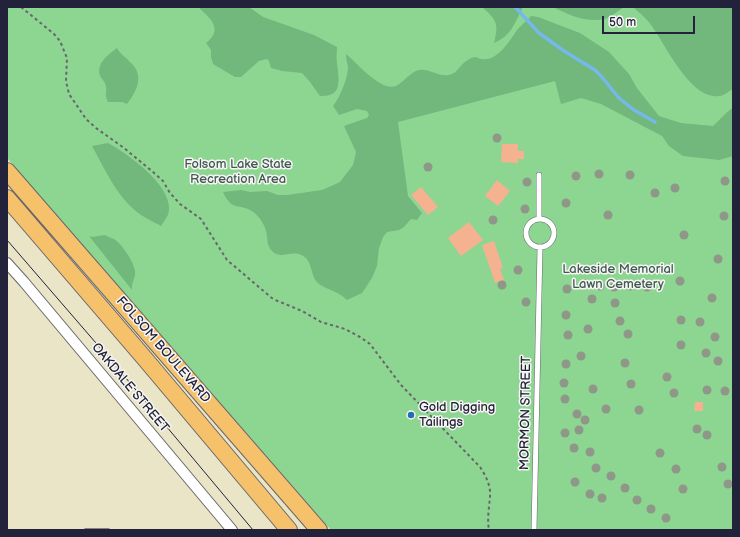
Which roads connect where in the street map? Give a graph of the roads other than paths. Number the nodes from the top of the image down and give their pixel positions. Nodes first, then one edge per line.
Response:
1 (7, 171) edge
2 (539, 175) dead end
3 (7, 198) edge
4 (539, 219) junction
5 (540, 248) junction
6 (7, 263) edge
7 (232, 530) edge
8 (289, 530) edge
9 (319, 530) edge
10 (534, 530) edge

1 - 9 main road, FOLSOM BOULEVARD
2 - 4 lane
3 - 8 main road, FOLSOM BOULEVARD
4 - 5 lane
4 - 5 lane
5 - 10 lane, MORMON STREET
6 - 7 street, OAKDALE STREET

